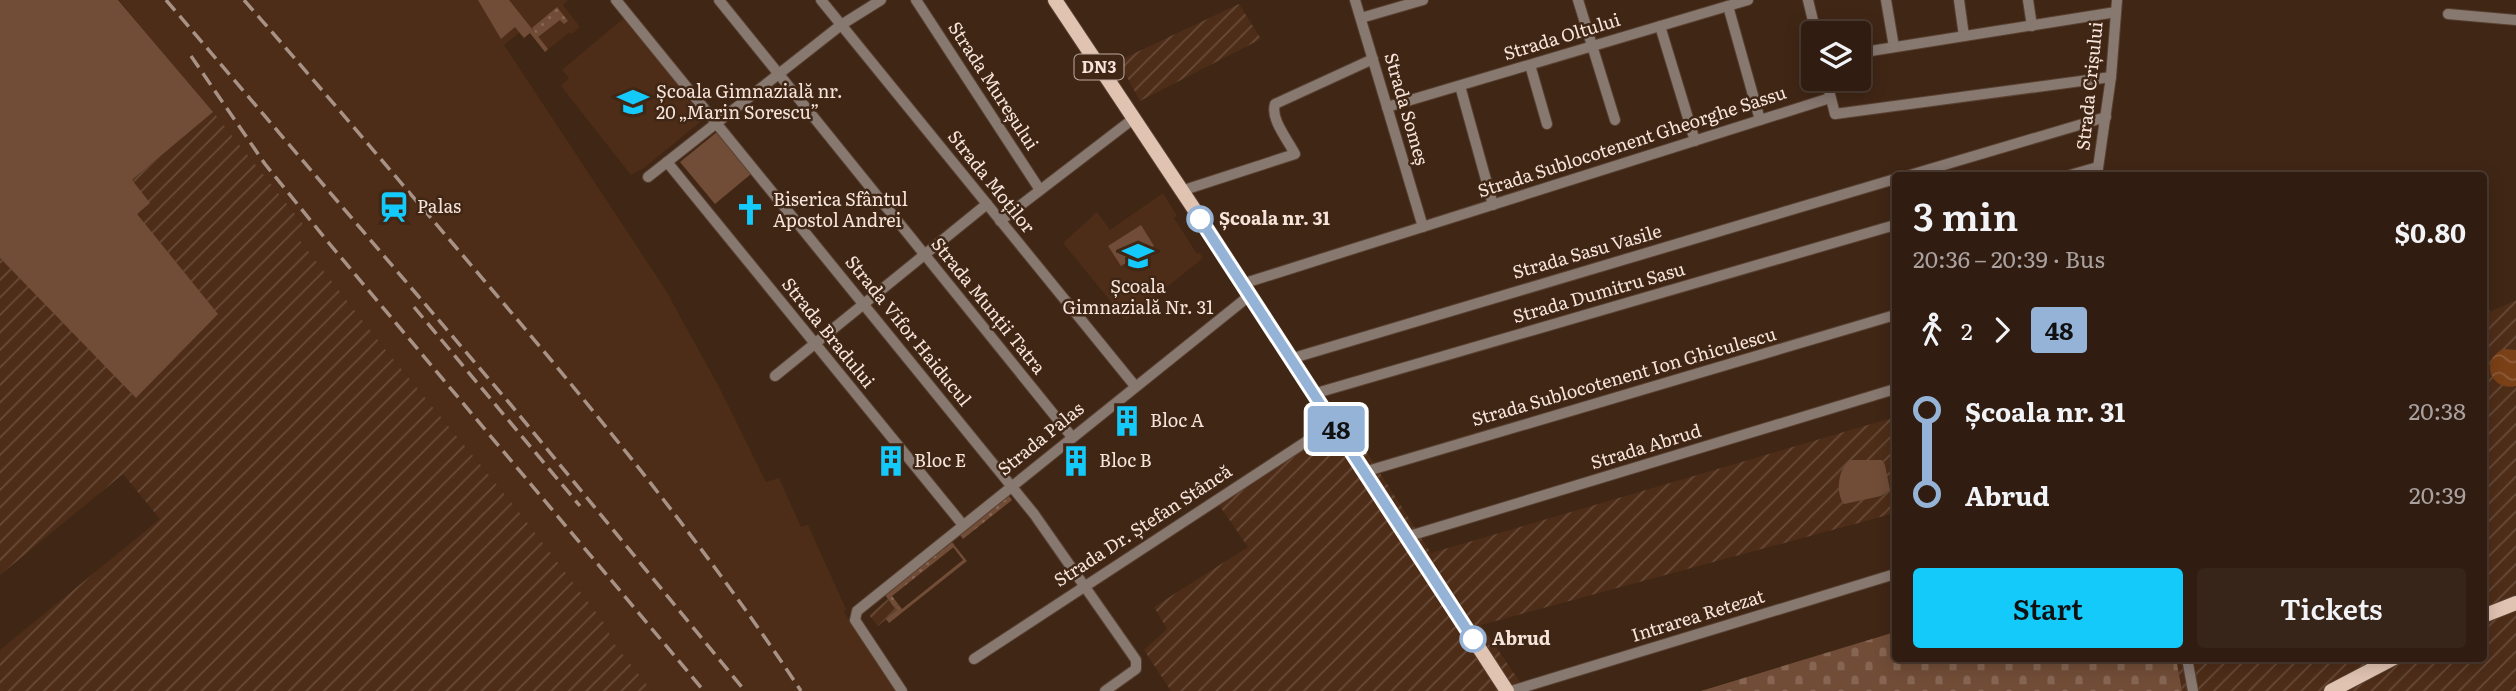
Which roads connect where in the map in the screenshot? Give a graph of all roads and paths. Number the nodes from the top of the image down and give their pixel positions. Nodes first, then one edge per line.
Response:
1 (616, 0) edge
2 (719, 0) edge
3 (821, 0) edge
4 (881, 0) edge
5 (916, 0) edge
6 (1055, 0) edge
7 (1355, 0) edge
8 (1423, 0) edge
9 (1578, 0) edge
10 (1748, 0) edge
11 (1808, 0) edge
12 (1886, 0) edge
13 (1958, 0) edge
14 (2028, 0) edge
15 (2116, 0) edge
16 (1728, 6) junction
17 (2116, 12) junction
18 (2448, 14) dead end
19 (1361, 18) junction
20 (2516, 20) edge
21 (1813, 21) edge
22 (841, 25) junction
23 (1660, 26) junction
24 (2032, 26) junction
25 (1964, 36) junction
26 (1592, 46) junction
27 (1894, 47) junction
28 (1871, 51) edge
29 (1373, 59) junction
30 (1530, 65) junction
31 (779, 74) junction
32 (2111, 78) junction
33 (1460, 86) junction
34 (1829, 91) edge
35 (1830, 98) junction
36 (1387, 107) junction
37 (2106, 117) junction
38 (1133, 119) junction
39 (1615, 120) dead end
40 (1760, 120) junction
41 (717, 123) junction
42 (1547, 124) dead end
43 (1695, 141) junction
44 (667, 162) junction
45 (2098, 171) edge
46 (1920, 172) edge
47 (648, 177) dead end
48 (1892, 180) edge
49 (1040, 190) junction
50 (1181, 191) junction
51 (987, 204) junction
52 (1493, 205) junction
53 (1000, 221) junction
54 (1892, 226) edge
55 (1423, 227) junction
56 (925, 255) junction
57 (1245, 290) junction
58 (864, 304) junction
59 (1892, 316) edge
60 (815, 344) junction
61 (1290, 359) junction
62 (775, 376) dead end
63 (1135, 386) junction
64 (1892, 390) edge
65 (1313, 394) junction
66 (1333, 424) junction
67 (1072, 437) junction
68 (1364, 472) junction
69 (1012, 486) junction
70 (963, 526) junction
71 (1406, 537) junction
72 (1892, 575) edge
73 (1085, 584) junction
74 (2516, 603) edge
75 (2487, 614) edge
76 (974, 659) dead end
77 (2188, 662) edge
78 (2386, 662) edge
79 (902, 691) edge
80 (1105, 691) edge
81 (1509, 691) edge
82 (2193, 691) edge
83 (2331, 691) edge

1 - 41 street, Strada Vifor Haiducul
2 - 31 street, Strada Munții Tatra
3 - 22 street, Strada Moților
4 - 22 street
5 - 49 street, Strada Mureșului
6 - 38 main road, DN3
7 - 19 street, Strada Someș
8 - 19 street
9 - 26 street
10 - 16 street, Strada Oltului
11 - 21 street
12 - 27 street
13 - 25 street
14 - 24 street
15 - 17 street, Strada Crișului
16 - 23 street, Strada Oltului
16 - 40 street
17 - 24 street
17 - 32 street, Strada Crișului
18 - 20 street
19 - 29 street, Strada Someș
22 - 31 street
22 - 51 street, Strada Moților
23 - 26 street, Strada Oltului
23 - 43 street
24 - 25 street
25 - 27 street
26 - 30 street, Strada Oltului
26 - 39 street
27 - 28 street
29 - 36 street, Strada Someș
29 - 50 street
30 - 33 street, Strada Oltului
30 - 42 street
31 - 41 street
31 - 56 street, Strada Munții Tatra
32 - 35 street
32 - 37 street, Strada Crișului
33 - 36 street, Strada Oltului
33 - 52 street
34 - 35 street
35 - 40 street, Strada Sublocotenent Gheorghe Sassu
36 - 55 street, Strada Someș
37 - 45 street, Strada Crișului
37 - 46 street
38 - 49 street
38 - 50 main road, DN3
40 - 43 street, Strada Sublocotenent Gheorghe Sassu
41 - 44 street
41 - 58 street, Strada Vifor Haiducul
43 - 52 street, Strada Sublocotenent Gheorghe Sassu
44 - 47 street
44 - 60 street, Strada Bradului
48 - 61 street, Strada Sasu Vasile
49 - 53 street
50 - 57 main road, DN3
51 - 53 street, Strada Moților
51 - 56 street
52 - 55 street, Strada Sublocotenent Gheorghe Sassu
53 - 63 street, Strada Moților
54 - 65 street, Strada Dumitru Sasu
55 - 57 street, Strada Sublocotenent Gheorghe Sassu
56 - 58 street
56 - 67 street, Strada Munții Tatra
57 - 61 main road, DN3
57 - 63 street, Strada Palas
58 - 60 street
58 - 69 street, Strada Vifor Haiducul
59 - 68 street, Strada Sublocotenent Ion Ghiculescu
60 - 62 street
60 - 70 street, Strada Bradului
61 - 65 main road, DN3
63 - 67 street, Strada Palas
64 - 71 street, Strada Abrud
65 - 66 main road, DN3
66 - 68 main road, DN3
66 - 73 street, Strada Dr. Ștefan Stâncă
67 - 69 street, Strada Palas
68 - 71 main road, DN3
69 - 70 street, Strada Palas
69 - 73 street, Strada Vifor Haiducul
70 - 79 street, Strada Palas
71 - 81 main road, DN3
72 - 81 street, Intrarea Retezat
73 - 76 street, Strada Dr. Ștefan Stâncă
73 - 80 street, Strada Vifor Haiducul
74 - 75 main road
77 - 82 street
78 - 83 main road

